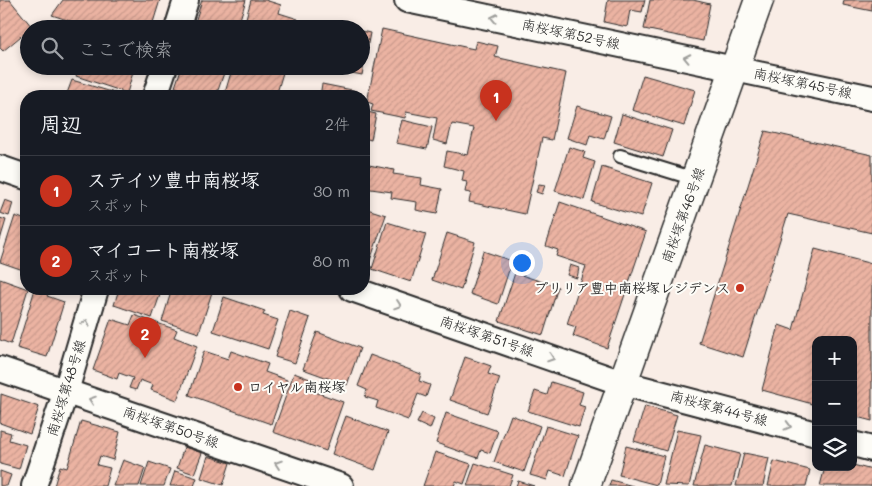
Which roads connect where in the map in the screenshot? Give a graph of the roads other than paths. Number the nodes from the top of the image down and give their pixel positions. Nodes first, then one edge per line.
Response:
1 (186, 0) edge
2 (407, 0) edge
3 (759, 0) edge
4 (437, 3) edge
5 (180, 20) edge
6 (735, 68) junction
7 (162, 75) edge
8 (157, 90) edge
9 (872, 98) edge
10 (620, 156) dead end
11 (0, 168) edge
12 (20, 175) edge
13 (695, 179) junction
14 (94, 295) edge
15 (369, 295) edge
16 (0, 369) edge
17 (622, 383) junction
18 (66, 391) junction
19 (812, 433) edge
20 (857, 445) edge
21 (872, 449) edge
22 (34, 486) edge
23 (341, 486) edge
24 (586, 486) edge

1 - 5 street
2 - 4 street, 南桜塚第52号線
3 - 6 street, 南桜塚第46号線
6 -> 4 street, 南桜塚第52号線
6 - 9 street, 南桜塚第45号線
6 - 13 street, 南桜塚第46号線
7 - 8 street
10 - 13 lane
11 - 12 street
13 - 17 street, 南桜塚第46号線
18 -> 14 street, 南桜塚第48号線
15 -> 17 street, 南桜塚第51号線
16 - 18 street, 南桜塚第50号線
17 -> 19 street, 南桜塚第44号線
17 - 24 street, 南桜塚第46号線
18 - 22 street, 南桜塚第48号線
23 -> 18 street, 南桜塚第50号線
20 - 21 street

